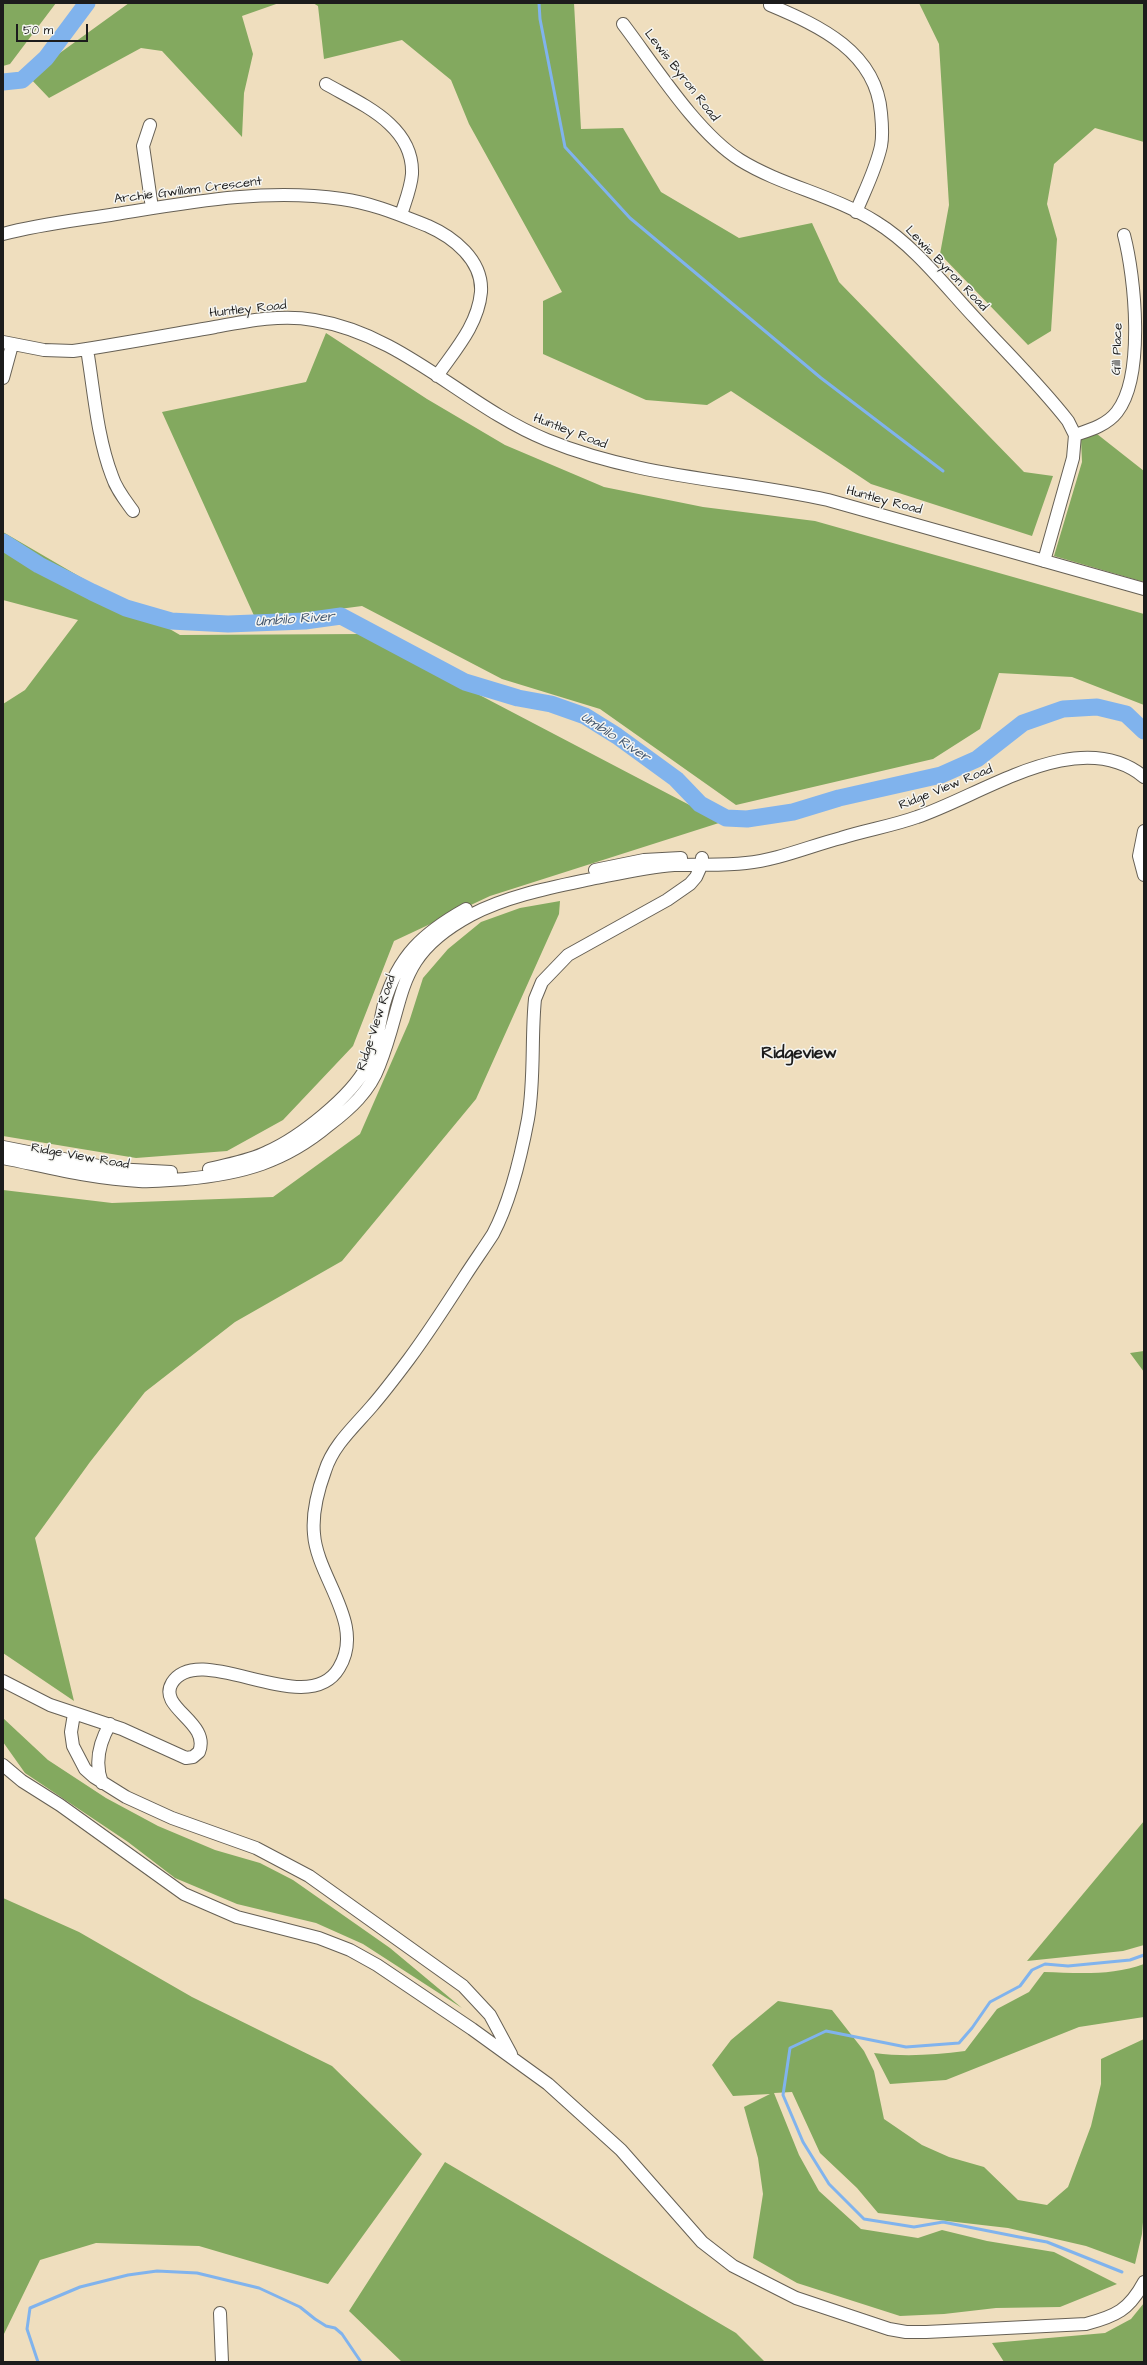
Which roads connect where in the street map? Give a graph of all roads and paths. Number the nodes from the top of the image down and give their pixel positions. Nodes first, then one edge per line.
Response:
1 (770, 5) dead end
2 (623, 24) dead end
3 (326, 84) dead end
4 (150, 125) dead end
5 (152, 208) junction
6 (856, 212) junction
7 (401, 215) junction
8 (3, 234) edge
9 (1124, 235) dead end
10 (7, 343) edge
11 (87, 349) junction
12 (437, 376) junction
13 (3, 378) edge
14 (1075, 435) junction
15 (132, 511) dead end
16 (1044, 561) junction
17 (1144, 589) edge
18 (1144, 777) edge
19 (1144, 831) edge
20 (702, 862) junction
21 (1144, 875) edge
22 (3, 1147) edge
23 (3, 1158) edge
24 (43, 1161) junction
25 (3, 1681) edge
26 (74, 1714) junction
27 (110, 1724) junction
28 (3, 1765) edge
29 (102, 1783) junction
30 (512, 2057) junction
31 (1144, 2282) edge
32 (220, 2312) dead end
33 (222, 2362) edge

1 - 6 street
2 - 6 street, Lewis Byron Road
3 - 7 street
4 - 5 street
5 - 7 street, Archie Gwillam Crescent
5 - 8 street, Archie Gwillam Crescent
6 - 14 street, Lewis Byron Road
7 - 12 street, Archie Gwillam Crescent
9 - 14 street, Gill Place
10 - 11 street, Huntley Road
10 - 13 street
11 - 12 street, Huntley Road
11 - 15 street
12 - 16 street, Huntley Road
14 - 16 street
16 - 17 street, Huntley Road
18 - 20 street, Ridge View Road
19 - 21 street
20 - 24 street, Ridge View Road
20 - 27 street
22 - 24 street, Ridge View Road
23 - 24 street, Ridge View Road
25 - 26 street
26 - 27 street
26 - 29 street
27 - 29 street
28 - 30 street
29 - 30 street
30 - 31 street
32 - 33 street

